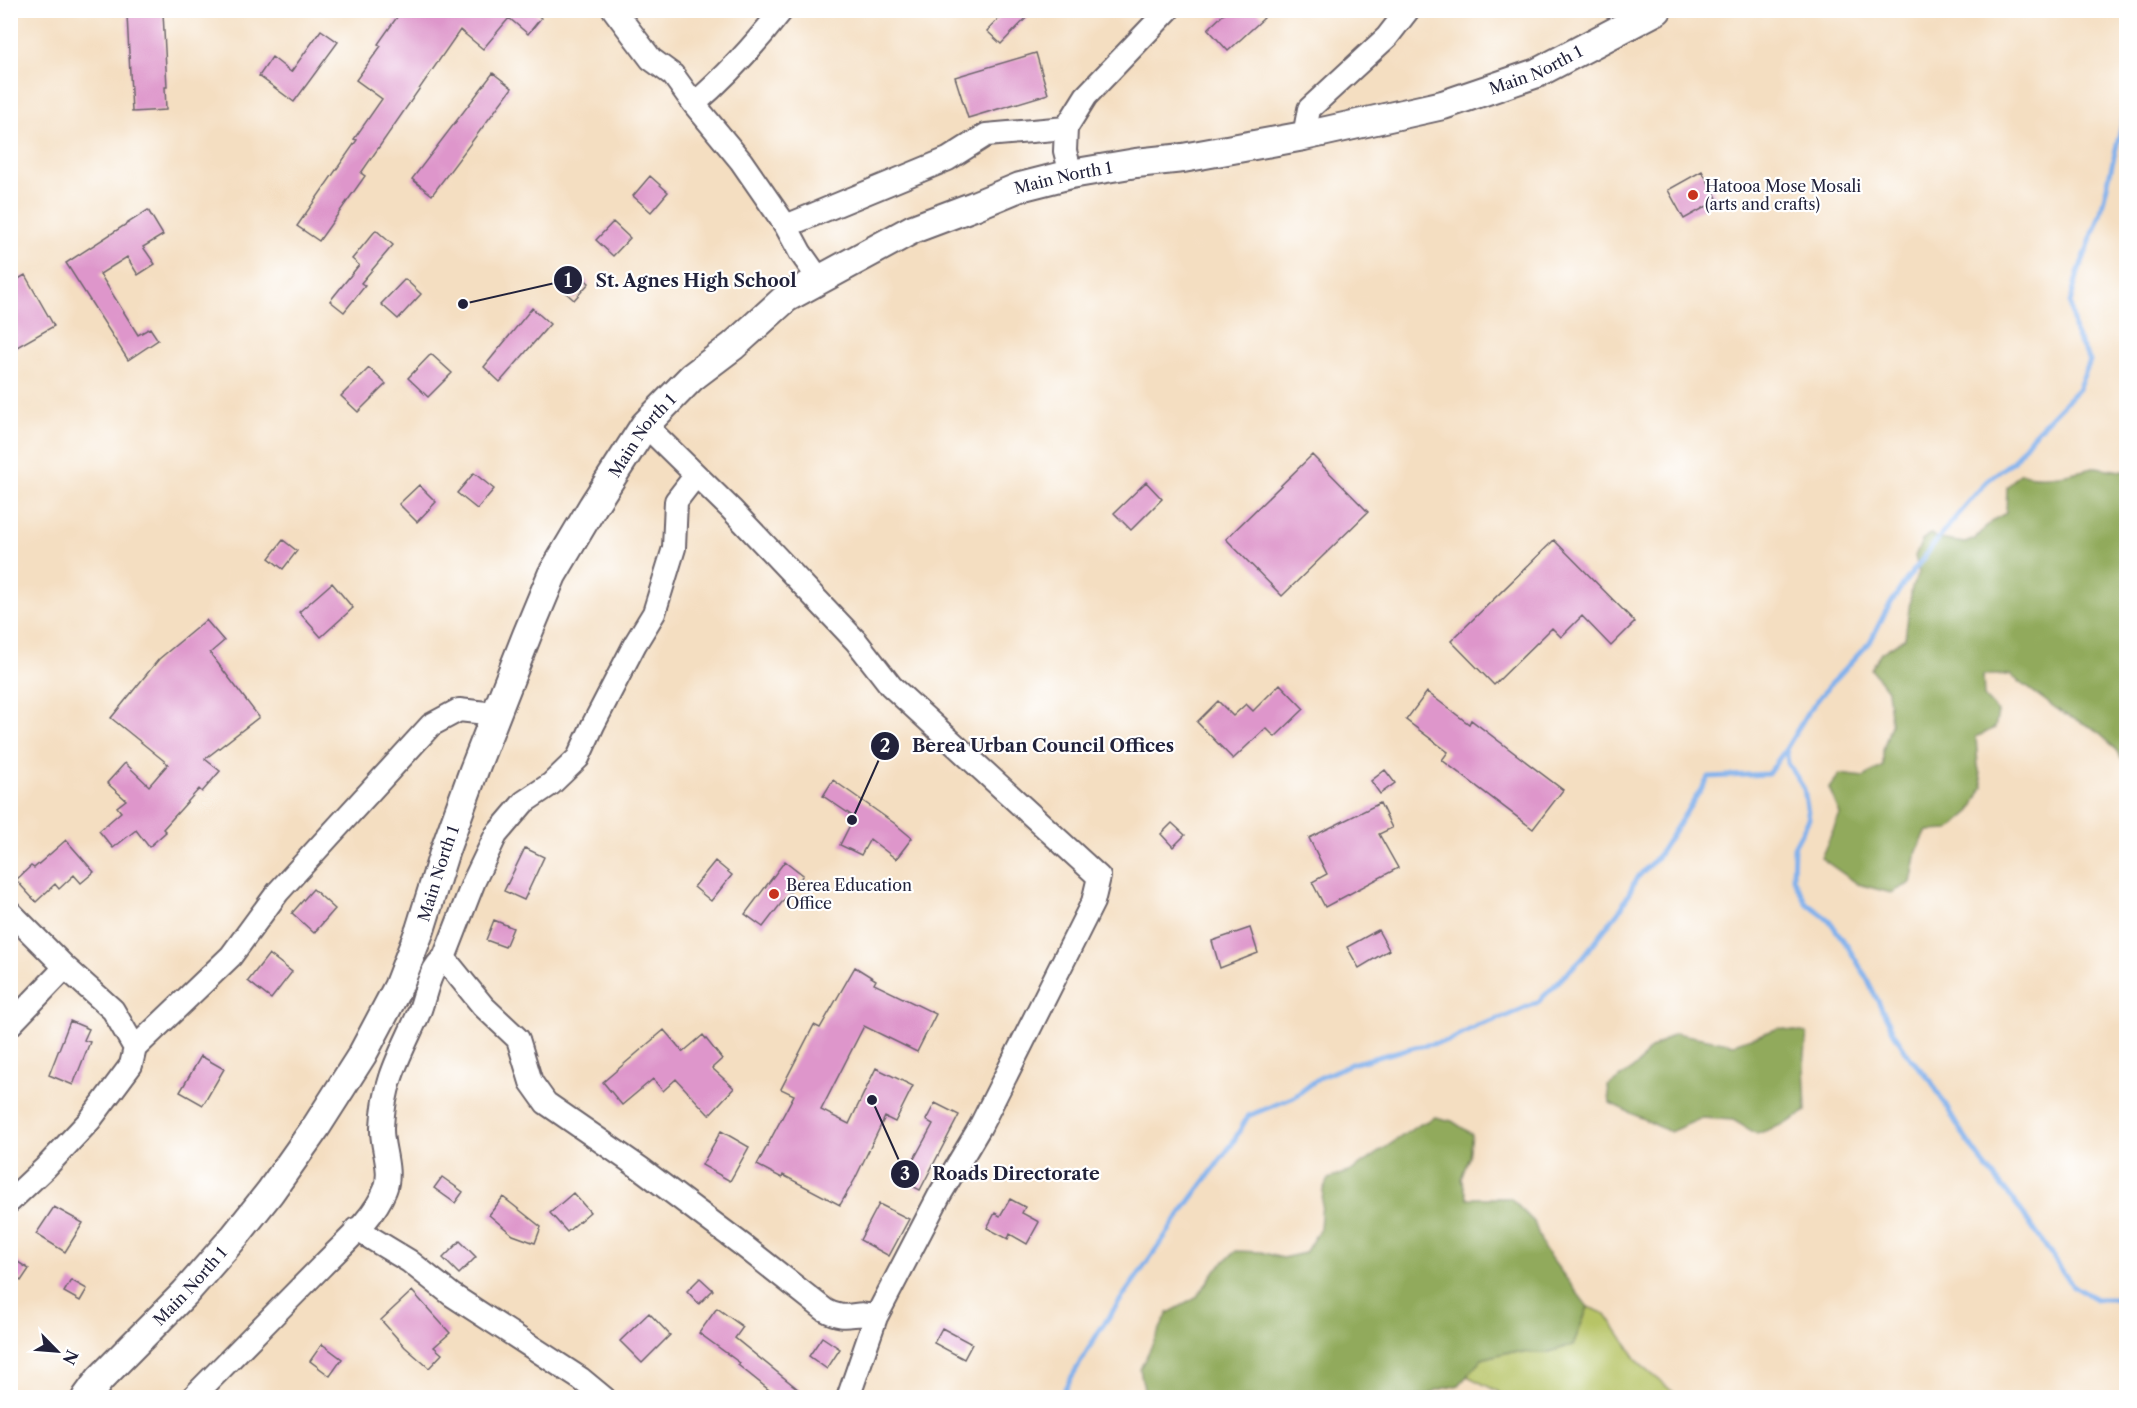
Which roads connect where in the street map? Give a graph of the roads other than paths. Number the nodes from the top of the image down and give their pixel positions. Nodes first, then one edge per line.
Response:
1 (614, 10) edge
2 (782, 10) edge
3 (1168, 10) edge
4 (1408, 10) edge
5 (1657, 10) edge
6 (694, 104) junction
7 (1066, 128) junction
8 (1304, 136) junction
9 (1071, 174) junction
10 (786, 226) junction
11 (819, 279) junction
12 (645, 425) junction
13 (696, 475) junction
14 (495, 714) junction
15 (10, 912) edge
16 (444, 958) junction
17 (64, 966) junction
18 (10, 1025) edge
19 (135, 1048) junction
20 (10, 1201) edge
21 (356, 1229) junction
22 (876, 1317) junction
23 (86, 1398) edge
24 (192, 1398) edge
25 (604, 1398) edge
26 (848, 1398) edge

1 - 6 street
2 - 6 street
3 - 7 street
4 - 8 street
5 - 8 main road, Main North 1
6 - 10 street
7 - 9 street
7 - 10 street
8 - 9 main road, Main North 1
9 - 11 main road, Main North 1
10 - 11 street
11 - 12 main road, Main North 1
12 - 13 street
12 - 14 main road, Main North 1
13 - 16 street
13 - 22 street
14 - 19 street
14 - 23 main road, Main North 1
15 - 17 street
16 - 21 street
16 - 22 street
17 - 18 street
17 - 19 street
19 - 20 street
21 - 24 street
21 - 25 street
22 - 26 street

